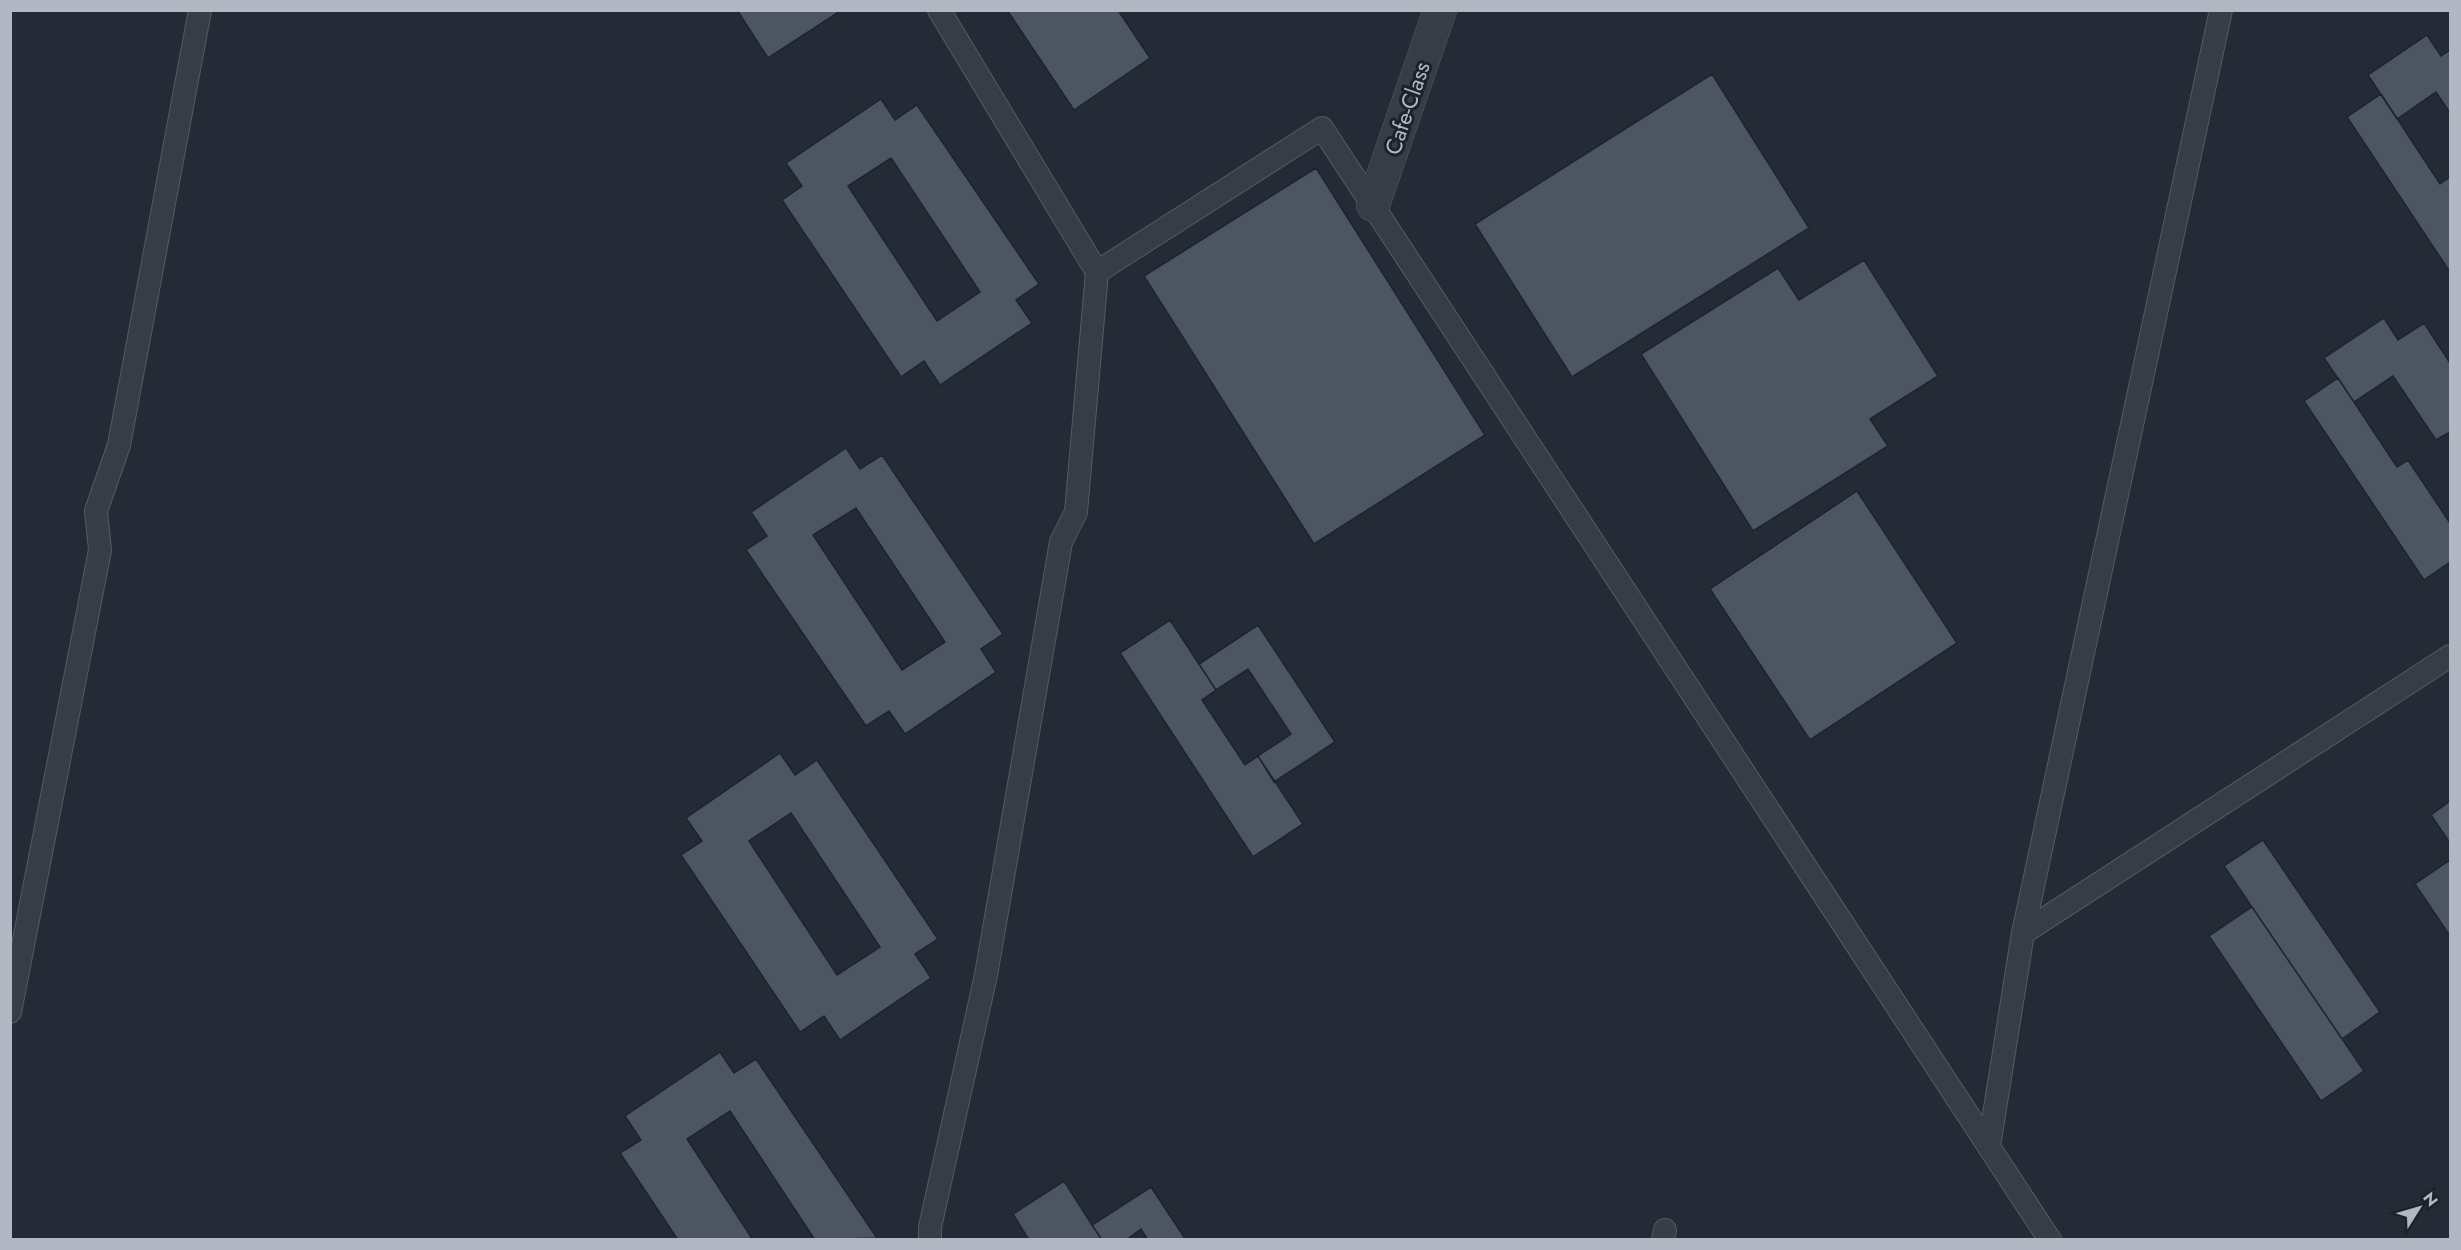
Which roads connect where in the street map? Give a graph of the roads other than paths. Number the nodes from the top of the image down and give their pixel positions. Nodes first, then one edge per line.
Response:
1 (200, 10) edge
2 (939, 10) edge
3 (1440, 10) edge
4 (2221, 10) edge
5 (1373, 205) junction
6 (1097, 272) junction
7 (2451, 656) edge
8 (2023, 933) junction
9 (10, 1012) edge
10 (1989, 1146) junction
11 (930, 1239) edge
12 (2050, 1239) edge

1 - 9 lane
2 - 6 lane
3 - 5 street, Cafe-Class
4 - 8 lane
5 - 6 lane
5 - 10 lane
6 - 11 lane
7 - 8 lane
8 - 10 lane
10 - 12 lane

